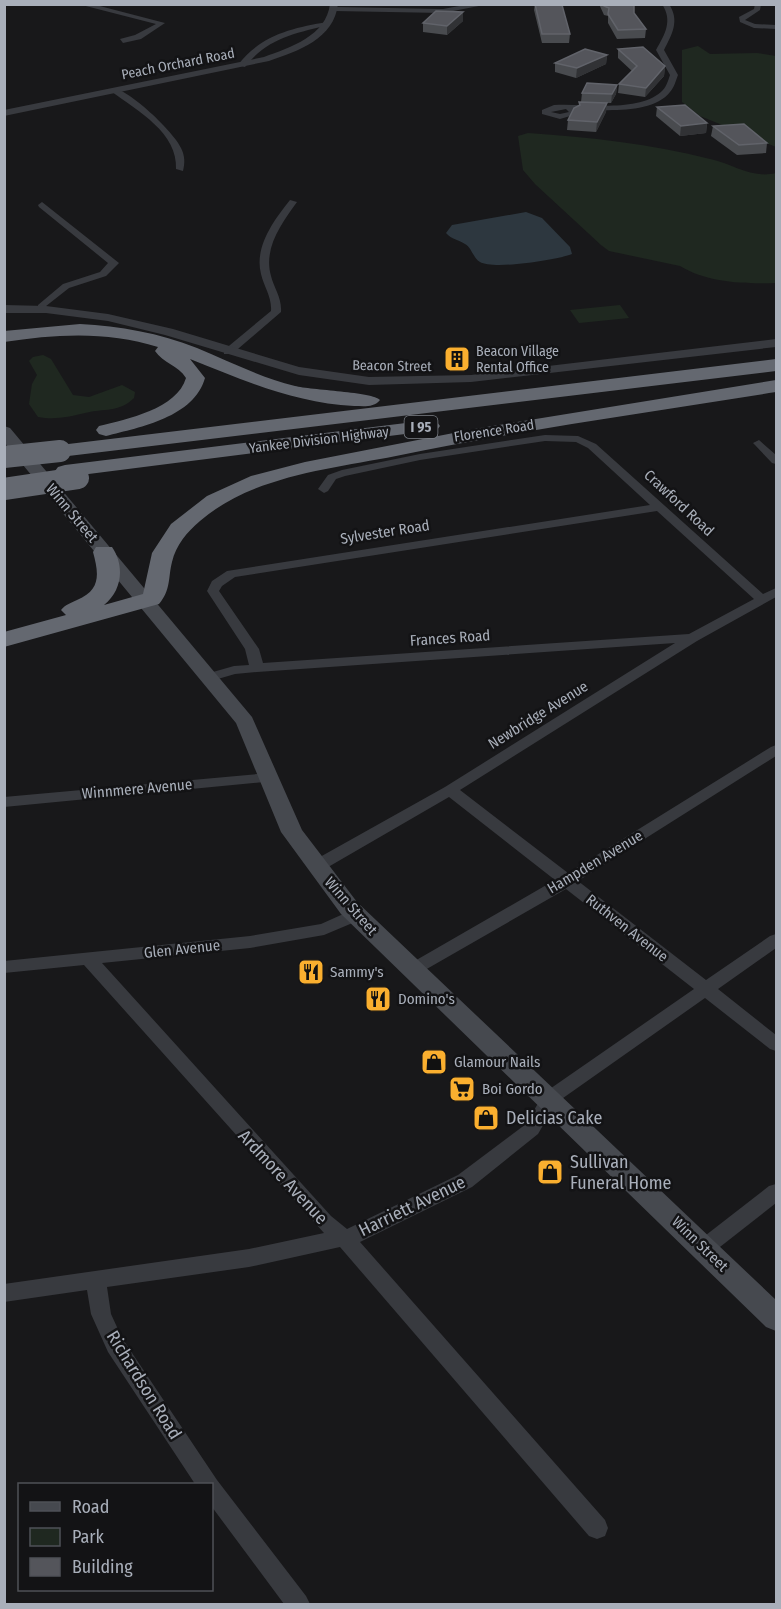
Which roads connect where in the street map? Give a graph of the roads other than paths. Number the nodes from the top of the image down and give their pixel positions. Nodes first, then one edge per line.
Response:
1 (81, 4) edge
2 (131, 4) edge
3 (486, 4) edge
4 (664, 4) edge
5 (758, 4) edge
6 (334, 6) edge
7 (116, 11) junction
8 (327, 24) junction
9 (777, 27) edge
10 (123, 40) dead end
11 (242, 65) junction
12 (115, 90) junction
13 (569, 108) dead end
14 (4, 113) edge
15 (180, 169) dead end
16 (293, 202) dead end
17 (42, 205) dead end
18 (41, 307) junction
19 (8, 309) edge
20 (60, 331) junction
21 (4, 337) edge
22 (4, 343) edge
23 (777, 343) edge
24 (228, 352) junction
25 (4, 355) edge
26 (777, 365) edge
27 (607, 385) junction
28 (777, 385) edge
29 (4, 431) edge
30 (570, 438) joint
31 (759, 443) dead end
32 (57, 445) junction
33 (4, 447) edge
34 (4, 457) edge
35 (777, 461) edge
36 (71, 474) junction
37 (4, 478) edge
38 (4, 489) edge
39 (324, 489) dead end
40 (658, 507) junction
41 (105, 552) junction
42 (777, 592) edge
43 (761, 599) junction
44 (145, 602) junction
45 (4, 628) edge
46 (692, 638) junction
47 (4, 640) edge
48 (257, 668) junction
49 (211, 677) junction
50 (777, 750) edge
51 (269, 778) junction
52 (450, 790) junction
53 (4, 802) edge
54 (317, 866) junction
55 (567, 881) junction
56 (356, 915) junction
57 (777, 940) edge
58 (89, 960) junction
59 (4, 967) edge
60 (412, 970) junction
61 (706, 989) junction
62 (777, 1044) edge
63 (550, 1098) junction
64 (777, 1192) edge
65 (343, 1237) junction
66 (704, 1248) junction
67 (96, 1280) junction
68 (4, 1293) edge
69 (777, 1318) edge
70 (207, 1483) edge
71 (213, 1490) edge
72 (597, 1528) dead end
73 (298, 1605) edge

1 - 7 street
2 - 7 street
3 - 6 street
4 - 13 street
5 - 9 street
6 - 8 street, Peach Orchard Road
7 - 10 street
8 - 11 street, Peach Orchard Road
8 - 11 street
11 - 12 street, Peach Orchard Road
12 - 14 street, Peach Orchard Road
12 - 15 street
16 - 24 street
17 - 18 street
18 - 19 street, Beacon Street
18 - 24 street, Beacon Street
20 - 21 highway
20 - 22 highway
20 - 27 highway
23 - 24 street, Beacon Street
25 - 32 highway
26 - 27 highway, Yankee Division Highway / I 95
27 - 32 highway, Yankee Division Highway / I 95
28 - 36 highway, Yankee Division Highway / I 95
28 - 44 highway
29 - 41 main road, Winn Street
30 - 39 street, Florence Road
30 - 40 street, Crawford Road
31 - 35 street
32 - 33 highway
32 - 34 highway, Yankee Division Highway / I 95, bridge
36 - 37 highway
36 - 38 highway, bridge
40 - 43 street, Crawford Road
40 - 48 street, Sylvester Road
41 - 44 main road, Winn Street
41 - 45 highway
42 - 43 street, Newbridge Avenue
43 - 46 street, Newbridge Avenue
44 - 47 highway
44 - 49 main road, Winn Street
46 - 48 street, Frances Road
46 - 52 street, Newbridge Avenue
48 - 49 street, Frances Road
49 - 51 main road, Winn Street
50 - 55 street, Hampden Avenue
51 - 53 street, Winnmere Avenue
51 - 54 main road, Winn Street
52 - 54 street, Newbridge Avenue
52 - 55 street, Ruthven Avenue
54 - 56 main road, Winn Street
55 - 60 street, Hampden Avenue
55 - 61 street, Ruthven Avenue
56 - 58 street, Glen Avenue
56 - 60 main road, Winn Street
57 - 61 street, Harriett Avenue
58 - 59 street, Glen Avenue
58 - 65 street, Ardmore Avenue
60 - 63 main road, Winn Street
61 - 62 street, Ruthven Avenue
61 - 63 street, Harriett Avenue
63 - 65 street, Harriett Avenue
63 - 66 main road, Winn Street
64 - 66 street
65 - 67 street, Harriett Avenue
65 - 72 street, Ardmore Avenue
66 - 69 main road, Winn Street
67 - 68 street, Harriett Avenue
67 - 70 street, Richardson Road
71 - 73 street

